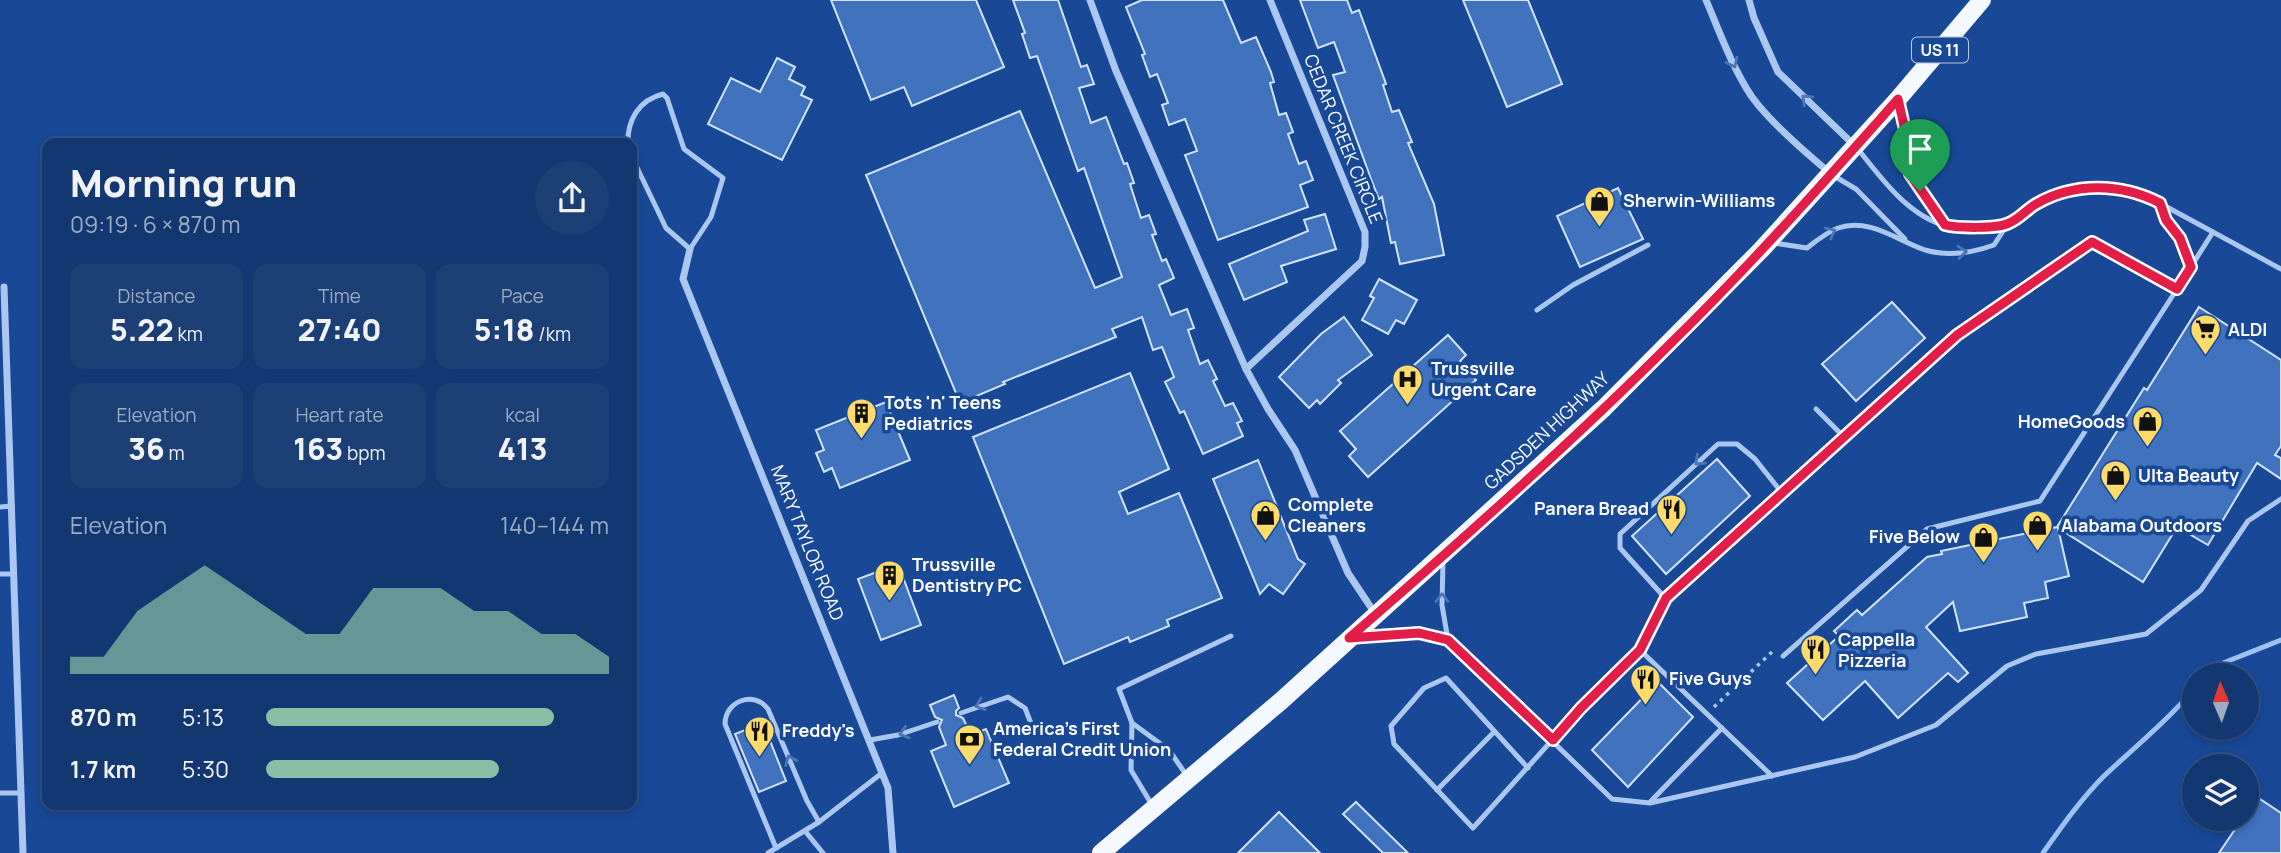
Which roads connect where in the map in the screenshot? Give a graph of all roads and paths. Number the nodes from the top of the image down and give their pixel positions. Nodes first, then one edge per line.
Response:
1 (1090, 0) edge
2 (1270, 0) edge
3 (1706, 0) edge
4 (1749, 0) edge
5 (1982, 0) edge
6 (1898, 99) junction
7 (628, 138) edge
8 (1856, 146) junction
9 (637, 167) edge
10 (1830, 173) junction
11 (2160, 203) junction
12 (1945, 225) junction
13 (2007, 225) junction
14 (2214, 232) junction
15 (1907, 241) junction
16 (1768, 242) junction
17 (1648, 245) dead end
18 (690, 249) junction
19 (2191, 267) junction
20 (2281, 269) edge
21 (0, 278) edge
22 (4, 287) joint
23 (2177, 289) junction
24 (1537, 310) dead end
25 (3, 353) edge
26 (1246, 369) junction
27 (1816, 409) dead end
28 (0, 435) edge
29 (9, 435) junction
30 (1844, 437) junction
31 (1782, 493) junction
32 (2281, 499) edge
33 (12, 506) junction
34 (0, 507) edge
35 (1443, 555) junction
36 (0, 574) edge
37 (14, 574) junction
38 (1666, 598) junction
39 (1376, 615) junction
40 (1231, 636) dead end
41 (1349, 638) junction
42 (1448, 640) junction
43 (1776, 648) dead end
44 (1640, 650) junction
45 (1783, 656) dead end
46 (961, 713) dead end
47 (1707, 714) junction
48 (937, 722) dead end
49 (1132, 723) junction
50 (1032, 726) dead end
51 (1722, 728) junction
52 (1494, 732) junction
53 (870, 740) junction
54 (1553, 740) junction
55 (1528, 768) junction
56 (882, 772) junction
57 (1772, 776) junction
58 (1189, 778) junction
59 (1437, 790) junction
60 (0, 793) edge
61 (21, 793) junction
62 (1650, 803) junction
63 (1154, 808) junction
64 (819, 822) junction
65 (805, 831) junction
66 (776, 848) junction
67 (23, 853) edge
68 (768, 853) edge
69 (823, 853) edge
70 (893, 853) edge
71 (1101, 853) edge

1 - 26 street
2 - 26 street, CEDAR CREEK CIRCLE
3 -> 10 street
8 -> 4 street
5 - 6 main road, GADSDEN HIGHWAY / US 11
6 - 8 main road, GADSDEN HIGHWAY / US 11
6 - 12 lane
7 - 18 lane
8 - 10 main road, GADSDEN HIGHWAY / US 11
8 - 12 lane
9 - 18 lane
10 - 15 lane
10 - 16 main road, GADSDEN HIGHWAY / US 11
11 - 13 lane
11 - 14 lane
11 - 19 lane
12 - 13 lane
15 -> 13 lane
14 - 19 lane
14 - 20 lane
16 -> 15 lane
16 - 35 main road, GADSDEN HIGHWAY / US 11
17 - 24 lane
18 - 53 street, MARY TAYLOR ROAD
19 - 23 lane
21 - 22 lane
22 - 25 street
23 - 30 lane
23 - 45 lane
25 - 29 street
26 - 39 street
27 - 30 lane
28 - 29 lane
29 - 33 street
30 - 31 lane
31 - 38 lane
31 -> 38 lane
32 - 57 lane
33 - 34 lane
33 - 37 street
35 - 39 main road, GADSDEN HIGHWAY / US 11
42 -> 35 lane
36 - 37 lane
37 - 61 street
38 - 44 lane
39 - 41 main road, GADSDEN HIGHWAY / US 11
40 - 49 lane
41 - 42 lane
41 - 58 main road, GADSDEN HIGHWAY / US 11
42 - 54 lane
43 - 47 path
44 - 47 lane
44 - 54 lane
50 -> 46 lane
47 - 51 lane
48 -> 53 lane
49 - 58 lane
49 - 63 lane
51 - 57 lane
51 - 62 lane
52 - 55 lane
52 - 59 lane
52 - 59 lane
53 - 56 street, MARY TAYLOR ROAD
54 - 55 lane
54 - 62 lane
55 - 59 lane
56 - 64 lane
56 - 70 street, MARY TAYLOR ROAD
57 - 62 lane
58 - 63 main road, GADSDEN HIGHWAY / US 11
60 - 61 lane
61 - 67 street
63 - 71 main road, GADSDEN HIGHWAY / US 11
64 - 65 lane
64 -> 66 lane
65 - 66 lane
65 - 69 lane
66 - 68 lane

